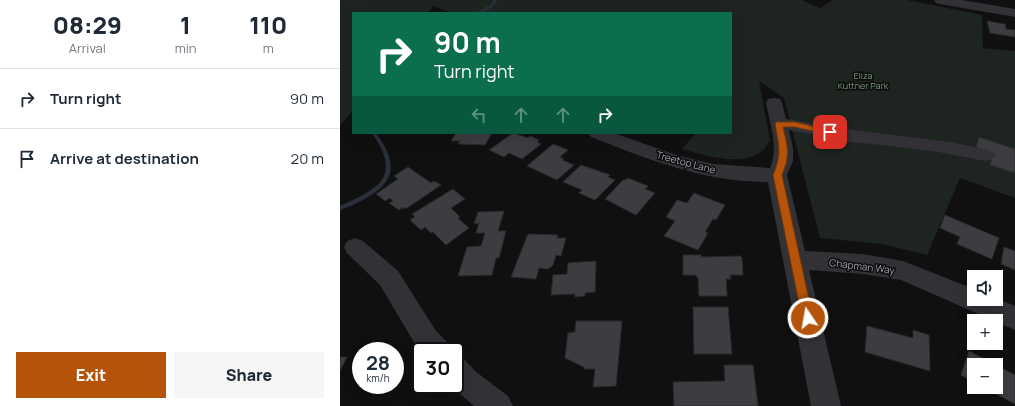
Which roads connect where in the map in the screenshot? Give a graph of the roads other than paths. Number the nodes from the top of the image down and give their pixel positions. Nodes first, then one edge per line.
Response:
1 (940, 0) edge
2 (1015, 12) edge
3 (774, 102) dead end
4 (779, 124) junction
5 (600, 134) edge
6 (985, 155) dead end
7 (777, 175) junction
8 (355, 247) dead end
9 (796, 260) junction
10 (1015, 318) edge
11 (428, 342) edge
12 (464, 380) edge
13 (498, 406) edge
14 (826, 406) edge

1 - 2 street
3 - 4 street
4 - 6 street
4 - 7 street
5 - 7 street, Treetop Lane
7 - 9 street
8 - 11 street
9 - 10 street, Chapman Way
9 - 14 street
12 - 13 street

